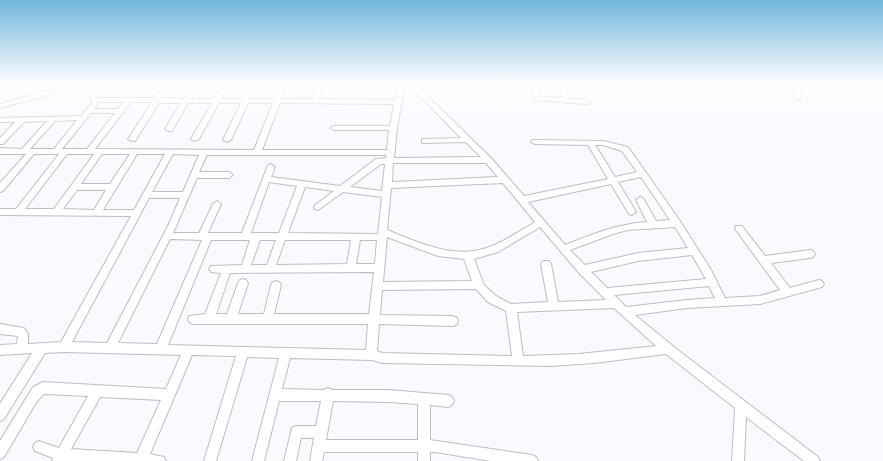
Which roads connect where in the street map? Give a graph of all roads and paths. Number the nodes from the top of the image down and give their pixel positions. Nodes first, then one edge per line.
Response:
1 (93, 106) edge
2 (124, 106) edge
3 (154, 106) edge
4 (183, 106) edge
5 (214, 106) edge
6 (245, 106) edge
7 (276, 106) edge
8 (397, 106) edge
9 (434, 106) edge
10 (89, 111) junction
11 (120, 111) junction
12 (83, 118) junction
13 (22, 119) junction
14 (53, 119) junction
15 (0, 120) edge
16 (334, 128) dead end
17 (393, 128) junction
18 (169, 129) dead end
19 (132, 139) dead end
20 (195, 139) dead end
21 (227, 140) dead end
22 (468, 140) junction
23 (425, 141) dead end
24 (0, 142) edge
25 (535, 142) dead end
26 (590, 143) junction
27 (0, 151) edge
28 (28, 151) junction
29 (56, 151) junction
30 (65, 151) junction
31 (89, 151) junction
32 (100, 151) junction
33 (135, 152) junction
34 (170, 152) junction
35 (204, 152) junction
36 (257, 152) junction
37 (390, 156) junction
38 (488, 160) junction
39 (271, 167) dead end
40 (194, 174) junction
41 (643, 174) junction
42 (229, 175) dead end
43 (266, 179) junction
44 (504, 180) junction
45 (613, 181) junction
46 (302, 184) junction
47 (388, 185) junction
48 (74, 187) junction
49 (113, 187) junction
50 (0, 189) edge
51 (340, 189) junction
52 (146, 195) junction
53 (186, 195) junction
54 (387, 196) junction
55 (521, 200) junction
56 (640, 200) dead end
57 (217, 204) dead end
58 (318, 207) dead end
59 (0, 212) edge
60 (18, 212) junction
61 (56, 212) junction
62 (632, 212) dead end
63 (96, 213) junction
64 (136, 213) junction
65 (540, 223) junction
66 (677, 223) junction
67 (653, 224) junction
68 (739, 228) dead end
69 (383, 235) junction
70 (167, 236) junction
71 (205, 237) junction
72 (245, 237) junction
73 (256, 237) junction
74 (282, 237) junction
75 (356, 237) junction
76 (563, 249) junction
77 (694, 251) junction
78 (810, 254) dead end
79 (468, 256) junction
80 (764, 260) junction
81 (546, 264) dead end
82 (351, 268) junction
83 (379, 268) junction
84 (214, 269) dead end
85 (227, 269) junction
86 (245, 269) junction
87 (270, 269) junction
88 (582, 270) junction
89 (712, 282) junction
90 (243, 283) dead end
91 (819, 284) dead end
92 (478, 285) junction
93 (276, 286) dead end
94 (377, 286) junction
95 (605, 292) junction
96 (788, 293) junction
97 (722, 302) junction
98 (616, 304) junction
99 (554, 306) junction
100 (511, 308) junction
101 (624, 312) junction
102 (192, 319) dead end
103 (209, 319) junction
104 (231, 319) junction
105 (268, 319) junction
106 (374, 319) junction
107 (453, 321) dead end
108 (0, 329) edge
109 (64, 347) junction
110 (42, 348) junction
111 (110, 348) junction
112 (22, 349) junction
113 (668, 349) junction
114 (0, 350) edge
115 (160, 350) junction
116 (188, 351) junction
117 (243, 352) junction
118 (286, 353) junction
119 (372, 355) junction
120 (518, 361) junction
121 (97, 391) junction
122 (328, 394) junction
123 (169, 395) junction
124 (275, 395) junction
125 (424, 399) junction
126 (448, 400) dead end
127 (741, 406) junction
128 (0, 415) edge
129 (321, 432) junction
130 (423, 445) junction
131 (319, 446) junction
132 (39, 447) dead end
133 (0, 453) edge
134 (60, 458) edge
135 (495, 458) edge
136 (141, 460) junction
137 (160, 461) edge
138 (210, 461) edge
139 (258, 461) edge
140 (290, 461) edge
141 (316, 461) edge
142 (424, 461) edge
143 (532, 461) edge
144 (738, 461) edge
145 (814, 461) edge

1 - 10 street
2 - 11 street
3 - 19 street
4 - 18 street
5 - 20 street
6 - 21 street
7 - 36 street
8 - 17 street
9 - 22 street
10 - 11 street
10 - 12 street
11 - 31 street
12 - 14 street
12 - 29 street
13 - 14 street
13 - 15 street
13 - 24 street
14 - 28 street
16 - 17 street
17 - 37 street
22 - 23 street
22 - 38 street
25 - 26 street
26 - 41 street
26 - 45 street
27 - 28 street
28 - 29 street
28 - 50 street
29 - 30 street
30 - 31 street
30 - 60 street
31 - 32 street
32 - 33 street
32 - 48 street
33 - 34 street
33 - 49 street
34 - 35 street
34 - 52 street
35 - 36 street
35 - 40 street
36 - 37 street
37 - 38 street
37 - 47 street
37 - 51 street
38 - 44 street
39 - 43 street
40 - 42 street
40 - 53 street
41 - 45 street
41 - 66 street
43 - 46 street
43 - 72 street
44 - 47 street
44 - 55 street
45 - 55 street
45 - 62 street
46 - 51 street
46 - 74 street
47 - 54 street
48 - 49 street
48 - 61 street
49 - 63 street
51 - 54 street
51 - 58 street
52 - 53 street
52 - 64 street
53 - 70 street
54 - 69 street
55 - 65 street
56 - 67 street
57 - 71 street
59 - 60 street
60 - 61 street
61 - 63 street
63 - 64 street
64 - 109 street
65 - 76 street
65 - 79 street
66 - 67 street
66 - 77 street
67 - 76 street
68 - 80 street
69 - 75 street
69 - 79 street
69 - 83 street
70 - 71 street
70 - 111 street
71 - 72 street
71 - 115 street
72 - 73 street
73 - 74 street
73 - 86 street
74 - 75 street
74 - 87 street
75 - 82 street
76 - 88 street
77 - 88 street
77 - 89 street
78 - 80 street
79 - 92 street
80 - 96 street
81 - 99 street
82 - 83 street
82 - 87 street
83 - 94 street
84 - 85 street
85 - 86 street
85 - 103 street
86 - 87 street
88 - 95 street
89 - 95 street
89 - 97 street
90 - 104 street
91 - 96 street
92 - 94 street
92 - 100 street
93 - 105 street
94 - 106 street
95 - 98 street
96 - 97 street
97 - 101 street
98 - 99 street
98 - 101 street
99 - 100 street
100 - 120 street
101 - 113 street
102 - 103 street
103 - 104 street
104 - 105 street
105 - 106 street
106 - 107 street
106 - 119 street
108 - 112 street
109 - 110 street
109 - 111 street
110 - 112 street
110 - 128 street
111 - 115 street
112 - 114 street
113 - 120 street
113 - 127 street
115 - 116 street
116 - 117 street
116 - 123 street
117 - 118 street
117 - 138 street
118 - 119 street
118 - 124 street
119 - 120 street
121 - 123 street
121 - 133 street
121 - 134 street
122 - 124 street
122 - 125 street
122 - 129 street
123 - 136 street
124 - 139 street
125 - 126 street
125 - 130 street
127 - 144 street
127 - 145 street
129 - 131 street
129 - 140 street
130 - 131 street
130 - 135 street
130 - 142 street
131 - 141 street
132 - 134 street
134 - 136 street
135 - 143 street
136 - 137 street

